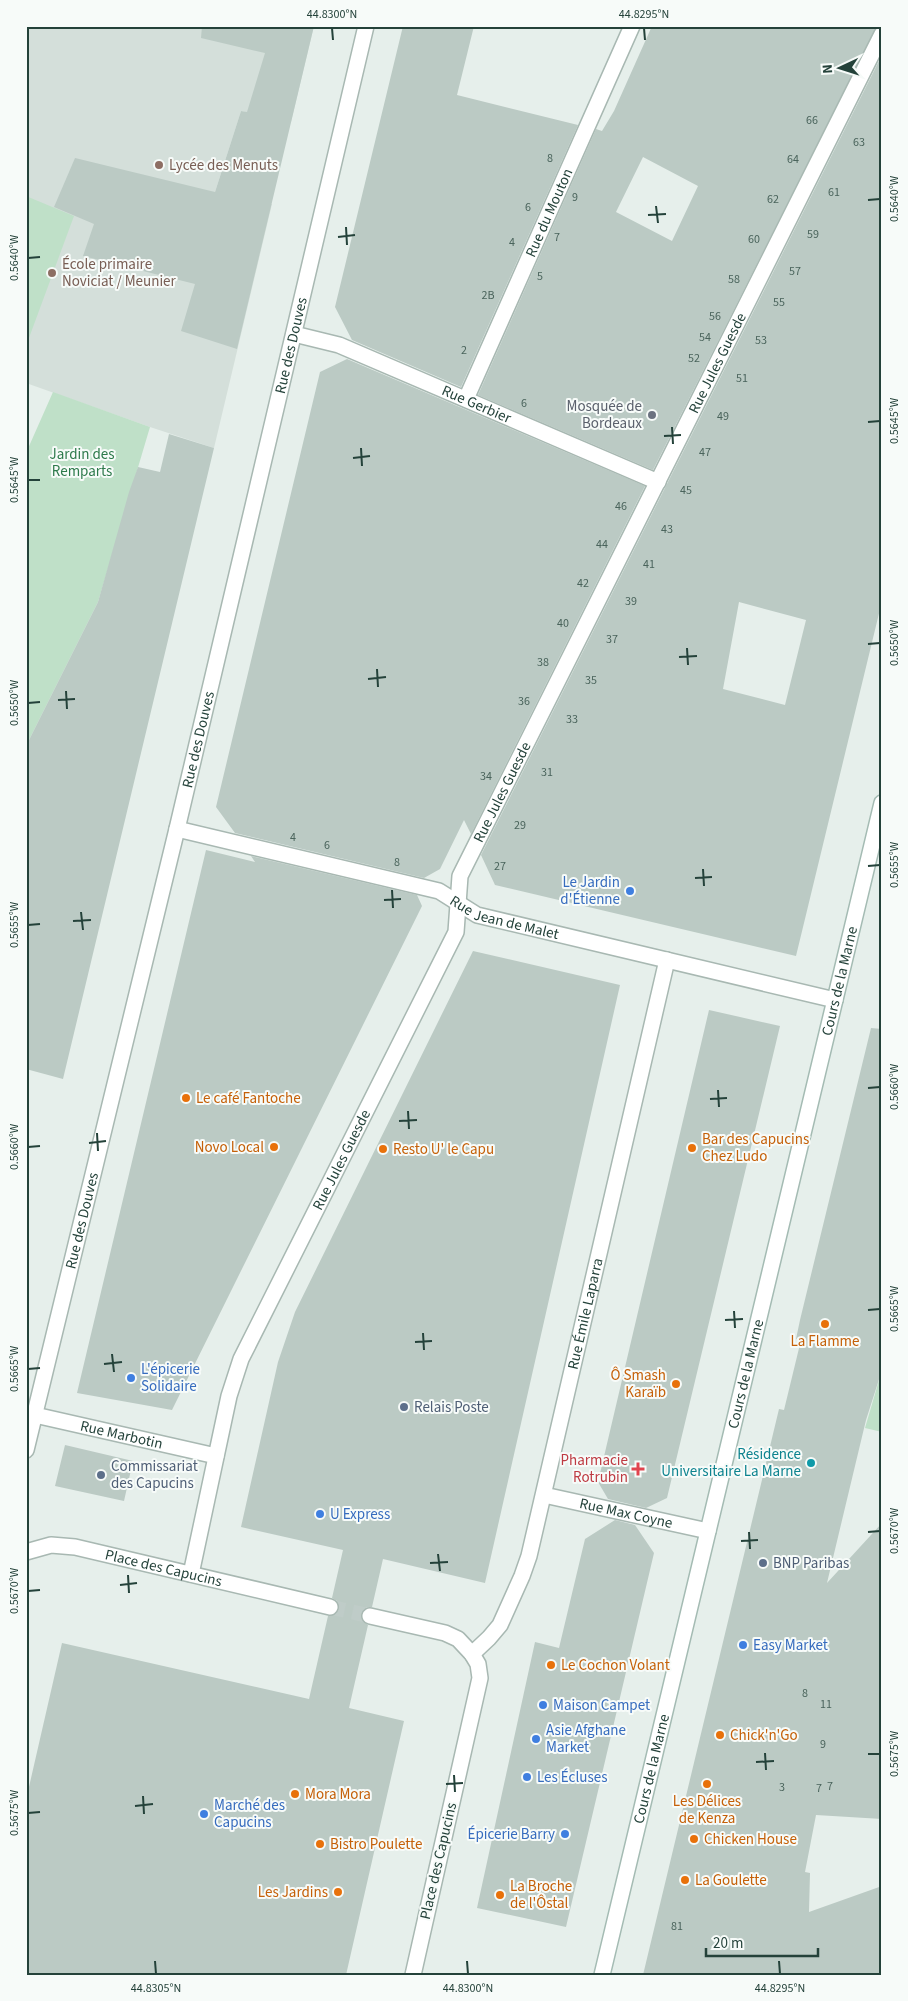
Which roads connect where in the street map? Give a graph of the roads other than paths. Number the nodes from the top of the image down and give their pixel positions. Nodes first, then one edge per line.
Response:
1 (366, 26) edge
2 (632, 26) edge
3 (882, 34) edge
4 (294, 334) junction
5 (466, 399) junction
6 (658, 482) junction
7 (882, 802) edge
8 (177, 828) junction
9 (458, 904) junction
10 (667, 960) junction
11 (835, 1000) junction
12 (31, 1414) edge
13 (26, 1450) edge
14 (216, 1456) junction
15 (544, 1495) junction
16 (708, 1532) junction
17 (26, 1552) edge
18 (191, 1574) junction
19 (330, 1607) tunnel mouth
20 (370, 1616) tunnel mouth
21 (472, 1654) junction
22 (413, 1975) edge
23 (602, 1975) edge

1 - 4 street, Rue des Douves
2 - 5 street, Rue du Mouton
3 - 6 street, Rue Jules Guesde
4 - 5 street, Rue Gerbier
4 - 8 street, Rue des Douves
5 - 6 street, Rue Gerbier
6 - 9 street, Rue Jules Guesde
7 - 11 street, Cours de la Marne
8 - 9 street, Rue Jean de Malet
8 - 12 street, Rue des Douves
9 - 10 street, Rue Jean de Malet
9 - 14 street, Rue Jules Guesde
10 - 11 street, Rue Jean de Malet
10 - 15 street, Rue Émile Laparra
11 - 16 street, Cours de la Marne
12 - 13 street, Rue des Douves
12 - 14 street, Rue Marbotin
14 - 18 street, Rue Jules Guesde
15 - 16 street, Rue Max Coyne
15 - 21 street, Rue Émile Laparra
16 - 23 street, Cours de la Marne
17 - 18 street, Place des Capucins
18 - 19 street, Place des Capucins
20 - 21 street, Place des Capucins
21 - 22 street, Place des Capucins

